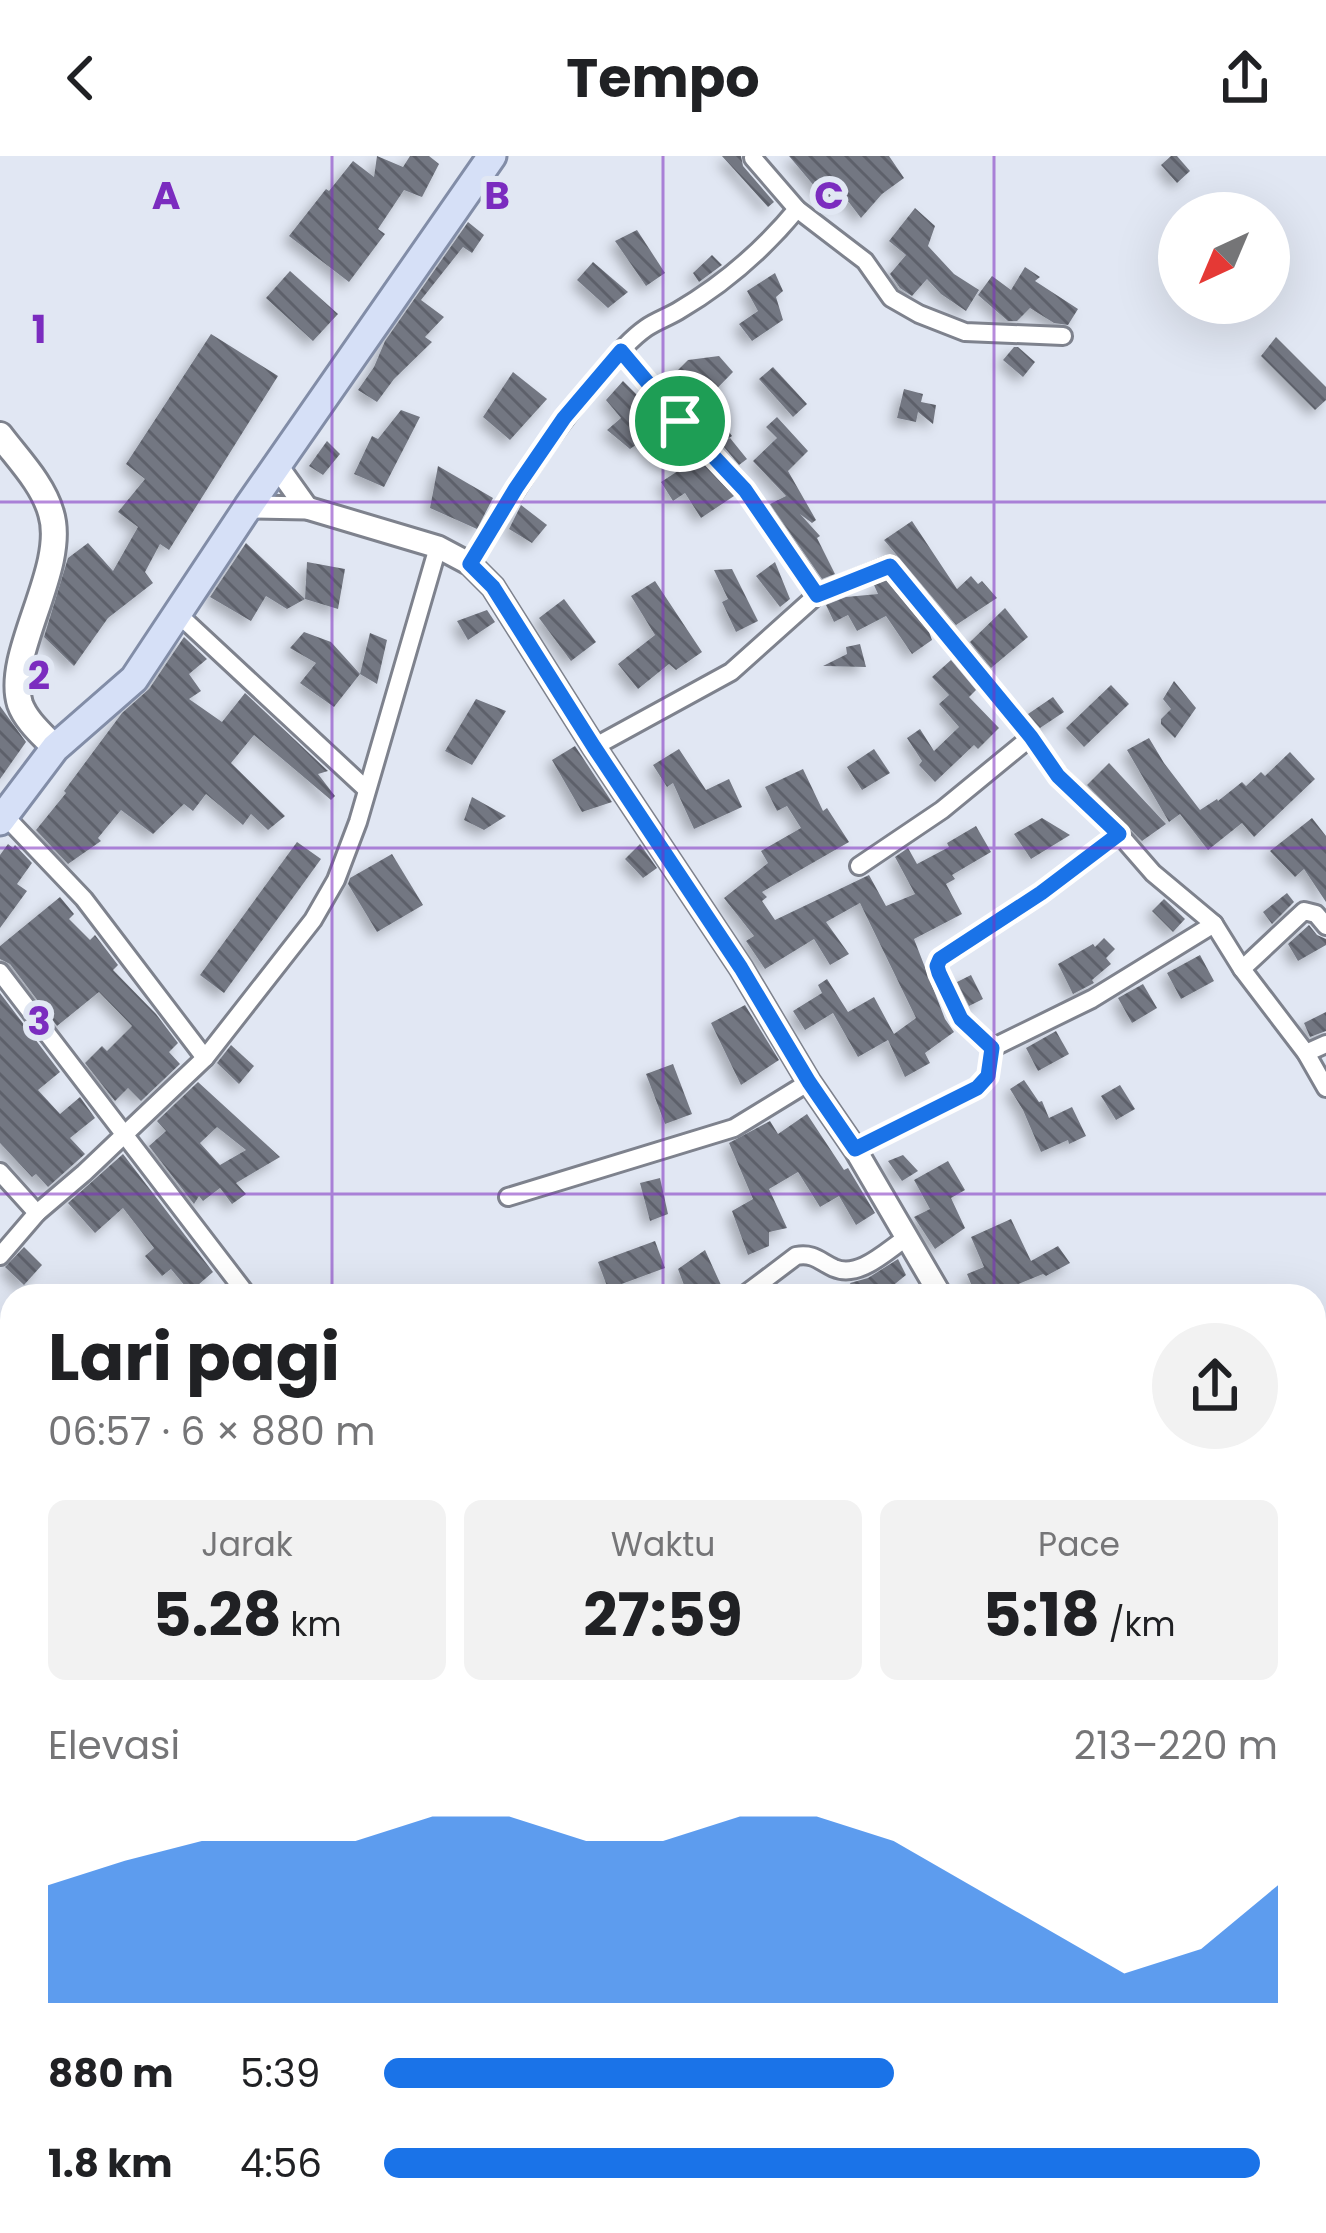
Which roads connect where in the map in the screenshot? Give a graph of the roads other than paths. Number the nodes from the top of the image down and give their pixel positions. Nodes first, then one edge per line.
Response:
1 (492, 156) edge
2 (753, 158) edge
3 (797, 209) junction
4 (1063, 336) dead end
5 (621, 351) junction
6 (0, 435) edge
7 (277, 466) junction
8 (248, 508) junction
9 (307, 508) junction
10 (438, 547) junction
11 (470, 564) junction
12 (817, 595) junction
13 (178, 614) junction
14 (1031, 737) junction
15 (594, 747) junction
16 (55, 748) junction
17 (366, 789) junction
18 (2, 818) edge
19 (1119, 834) junction
20 (859, 866) dead end
21 (1214, 924) junction
22 (1326, 926) edge
23 (1242, 969) junction
24 (0, 972) edge
25 (1326, 1044) edge
26 (992, 1048) junction
27 (1306, 1053) junction
28 (205, 1058) junction
29 (809, 1082) junction
30 (1326, 1088) edge
31 (125, 1134) junction
32 (855, 1149) junction
33 (0, 1172) edge
34 (508, 1197) dead end
35 (37, 1213) junction
36 (907, 1238) junction
37 (0, 1256) edge
38 (239, 1284) edge
39 (758, 1284) edge
40 (934, 1284) edge

1 - 7 main road
2 - 3 street
3 - 4 street
3 - 5 street
5 - 11 street
5 - 12 street
6 - 16 main road
7 - 8 main road
7 - 9 street
8 - 9 street
8 - 13 main road
9 - 10 street
10 - 11 street
10 - 17 street
11 - 15 street
12 - 14 street
12 - 15 street
13 - 16 main road
13 - 17 street
14 - 19 street
14 - 20 street
15 - 29 street
16 - 18 main road
17 - 28 street
18 - 28 street
19 - 21 street
19 - 26 street
21 - 23 street
21 - 26 street
22 - 23 street
23 - 27 street
24 - 31 street
25 - 27 street
26 - 32 street
27 - 30 street
28 - 31 street
29 - 32 street
29 - 34 street
31 - 35 street
31 - 38 street
32 - 36 street
33 - 35 street
35 - 37 street
36 - 39 street
36 - 40 street

